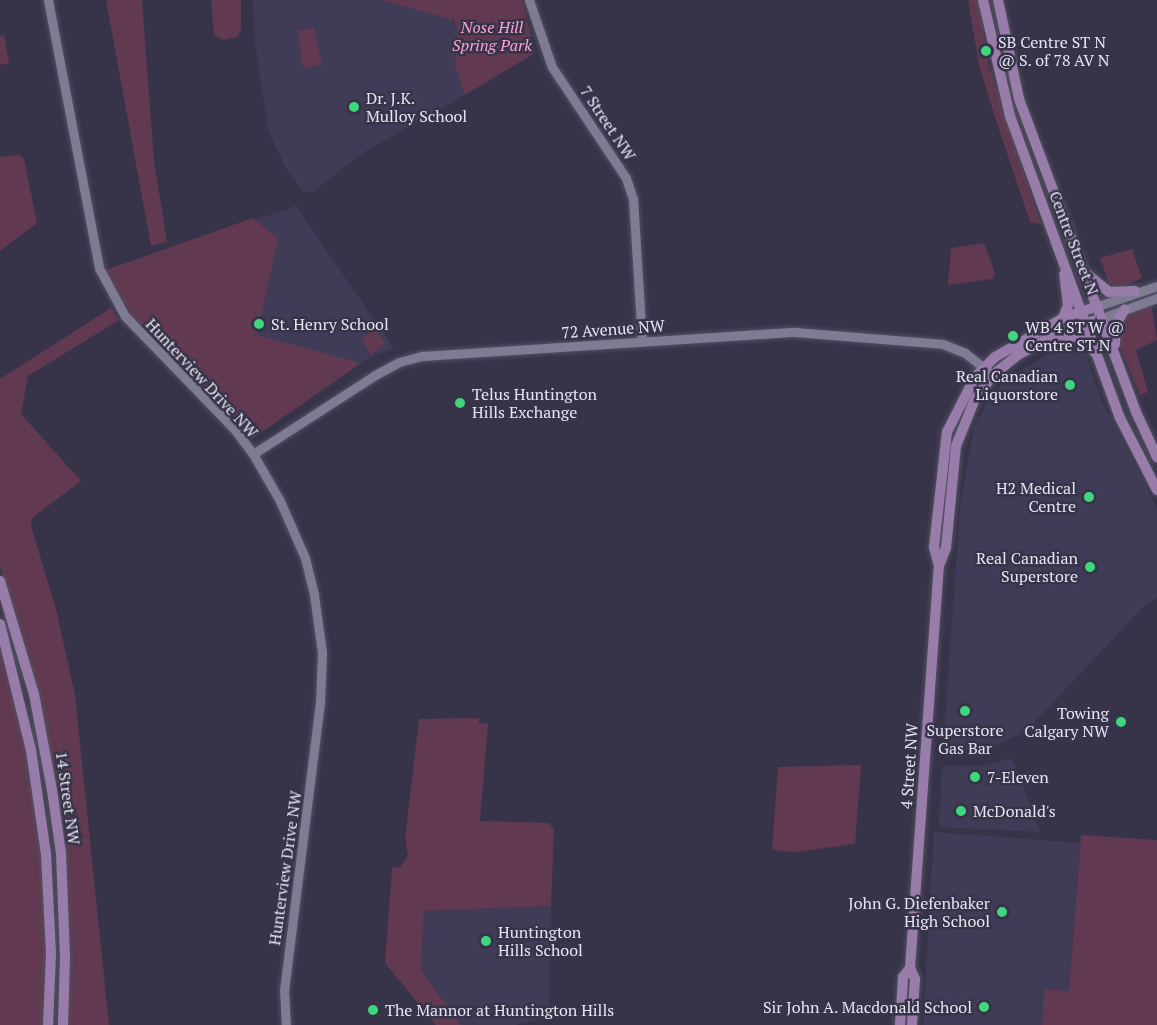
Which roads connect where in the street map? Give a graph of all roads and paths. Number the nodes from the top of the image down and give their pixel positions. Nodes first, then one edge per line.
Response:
1 (48, 0) edge
2 (529, 0) edge
3 (984, 0) edge
4 (998, 0) edge
5 (1050, 222) junction
6 (1085, 273) junction
7 (1157, 286) edge
8 (1135, 291) junction
9 (1157, 297) edge
10 (1098, 306) junction
11 (1125, 309) junction
12 (1084, 311) junction
13 (1063, 318) junction
14 (1102, 318) junction
15 (1088, 322) junction
16 (1052, 336) junction
17 (642, 342) junction
18 (1114, 350) junction
19 (1100, 357) junction
20 (983, 367) junction
21 (993, 375) junction
22 (253, 454) junction
23 (1157, 457) edge
24 (1157, 490) edge
25 (939, 566) junction
26 (0, 581) edge
27 (0, 624) edge
28 (910, 968) junction
29 (48, 1025) edge
30 (63, 1025) edge
31 (286, 1025) edge
32 (900, 1025) edge
33 (912, 1025) edge

1 - 22 street, Hunterview Drive NW
2 - 17 street, 7 Street NW
3 - 5 main road, Centre Street N
4 - 6 main road, Centre Street N
5 - 12 main road, Centre Street N
5 - 13 main road
6 - 8 main road
6 - 10 main road, Centre Street N
7 - 8 street
8 - 10 street
9 - 11 street
10 - 12 main road, 4 Street NW
10 - 14 main road, Centre Street N
11 - 14 street
11 - 18 main road
12 - 13 main road, 4 Street NW
12 - 15 main road, Centre Street N
13 - 20 main road, 4 Street NW
14 - 15 main road, 4 Street NW
14 - 18 main road, Centre Street N
15 - 16 main road, 4 Street NW
15 - 19 main road, Centre Street N
16 - 19 main road
16 - 21 main road, 4 Street NW
17 - 20 street, 72 Avenue NW
17 - 22 street, 72 Avenue NW
18 - 23 main road, Centre Street N
19 - 24 main road, Centre Street N
20 - 21 street, 72 Avenue NW
20 - 25 main road, 4 Street NW
21 - 25 main road, 4 Street NW
22 - 31 street, Hunterview Drive NW
25 - 28 main road, 4 Street NW
26 - 30 main road, 14 Street NW
27 - 29 main road, 14 Street NW
28 - 32 main road, 4 Street NW
28 - 33 main road, 4 Street NW

